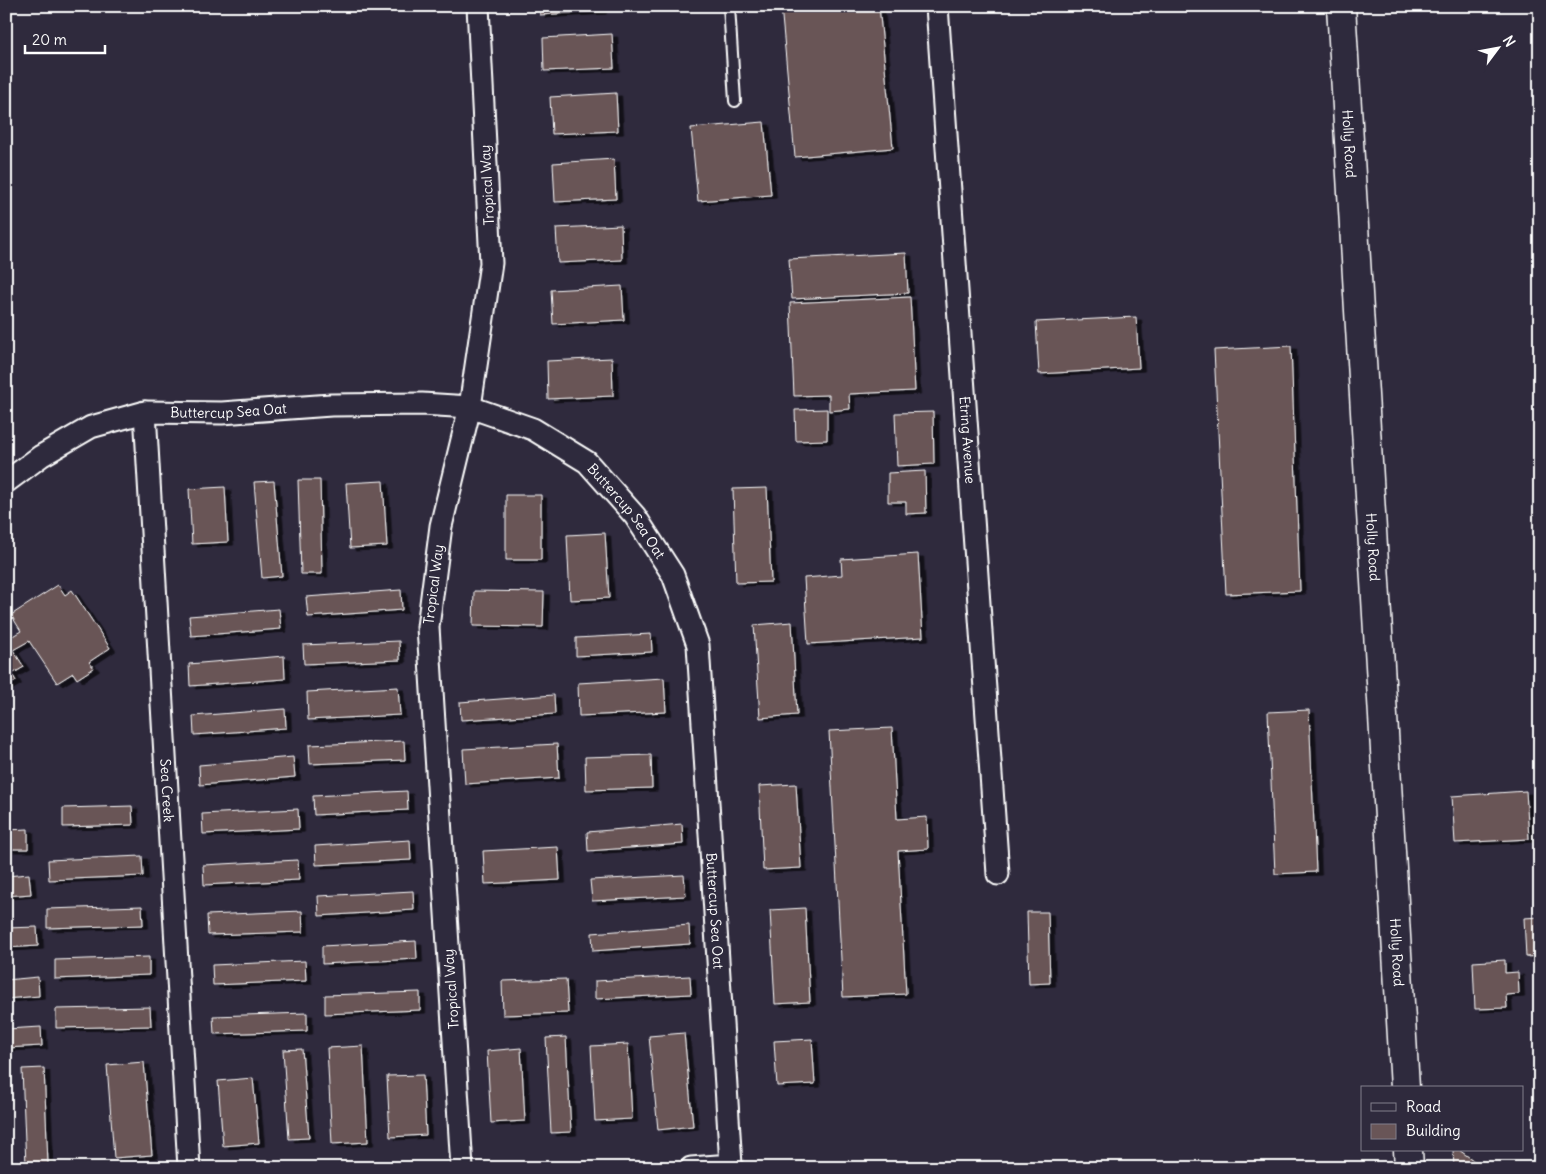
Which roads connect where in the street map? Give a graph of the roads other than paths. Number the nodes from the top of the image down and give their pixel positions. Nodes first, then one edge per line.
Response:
1 (478, 6) edge
2 (729, 6) edge
3 (937, 6) edge
4 (1341, 6) edge
5 (735, 101) dead end
6 (470, 407) junction
7 (144, 412) junction
8 (6, 482) edge
9 (998, 874) dead end
10 (1404, 1086) edge
11 (1408, 1152) edge
12 (189, 1168) edge
13 (462, 1168) edge
14 (691, 1168) edge
15 (1409, 1168) edge

1 - 6 street, Tropical Way
2 - 5 lane
3 - 9 street, Etring Avenue
4 - 10 main road, Holly Road
6 - 7 street, Buttercup Sea Oat
6 - 13 street, Tropical Way
6 - 14 street, Buttercup Sea Oat
7 - 8 street, Buttercup Sea Oat
7 - 12 street, Sea Creek
11 - 15 main road

